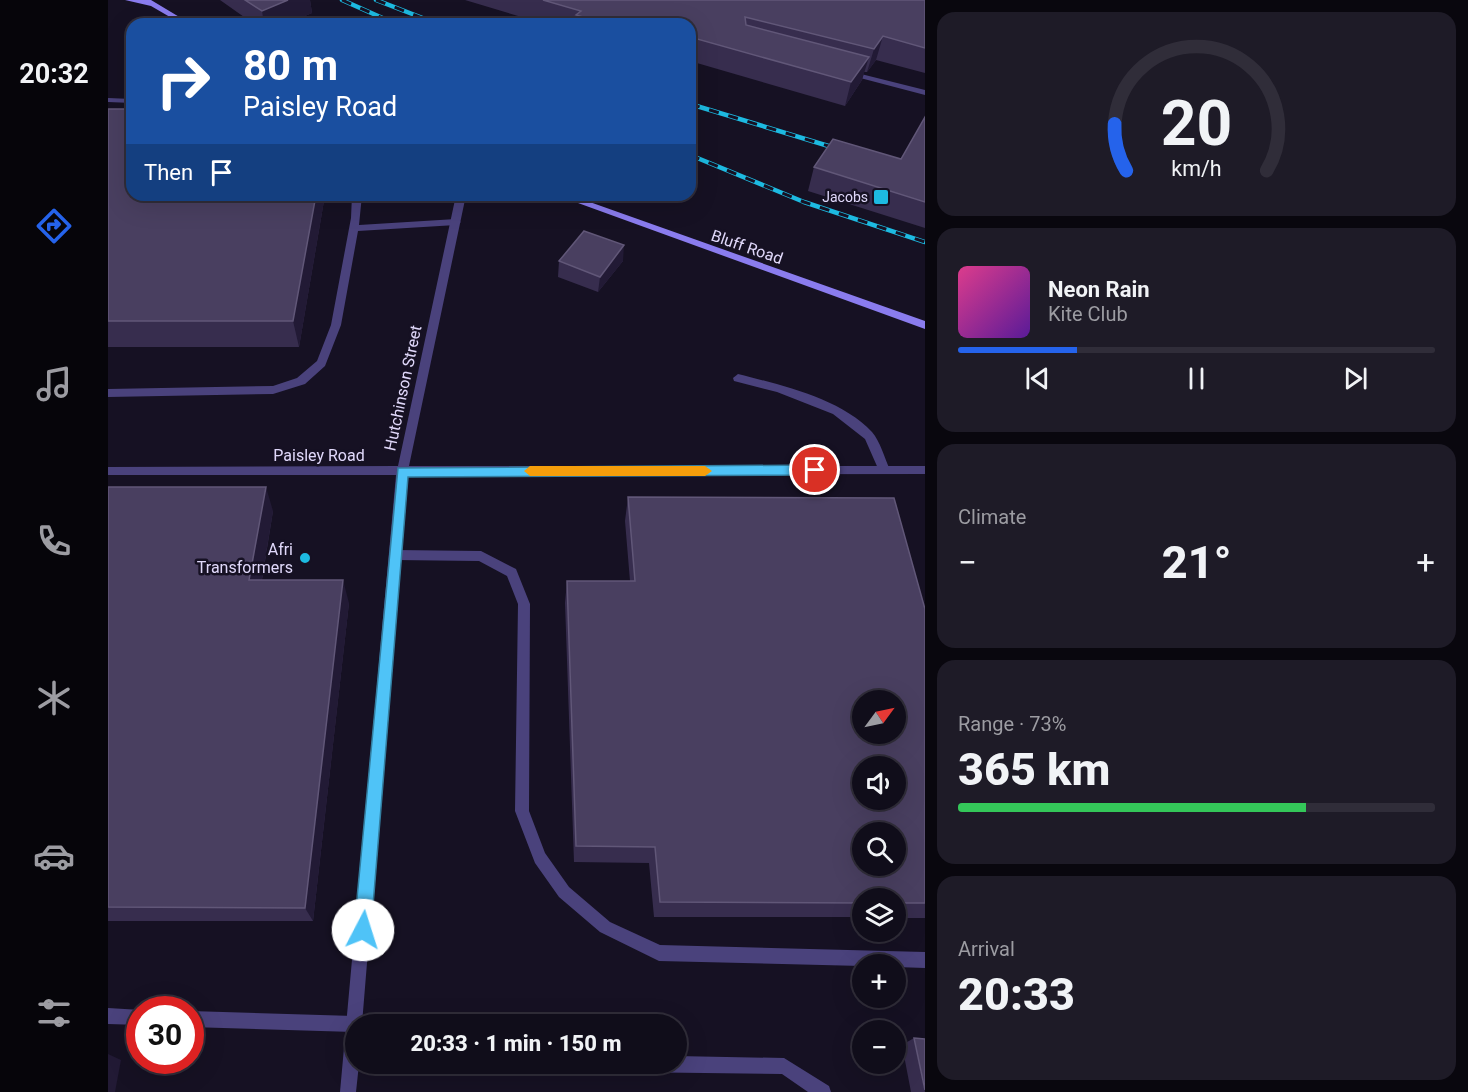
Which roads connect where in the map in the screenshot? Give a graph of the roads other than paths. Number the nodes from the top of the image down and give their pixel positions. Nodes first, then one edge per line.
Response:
1 (129, 0) edge
2 (149, 2) edge
3 (177, 18) edge
4 (835, 68) edge
5 (925, 93) edge
6 (108, 100) edge
7 (126, 101) edge
8 (356, 201) edge
9 (461, 201) edge
10 (578, 201) edge
11 (456, 222) junction
12 (354, 228) junction
13 (925, 325) edge
14 (738, 378) dead end
15 (108, 393) edge
16 (884, 470) junction
17 (925, 470) edge
18 (108, 471) edge
19 (402, 472) junction
20 (395, 555) junction
21 (925, 960) edge
22 (355, 1014) edge
23 (108, 1016) edge
24 (126, 1017) edge
25 (204, 1019) edge
26 (345, 1024) edge
27 (687, 1065) edge
28 (351, 1074) edge
29 (348, 1092) edge
30 (824, 1092) edge

1 - 2 main road
2 - 3 main road
4 - 5 street
6 - 7 street
8 - 12 street
9 - 11 street, Hutchinson Street
10 - 13 main road, Bluff Road
11 - 12 street
11 - 19 street, Hutchinson Street
12 - 15 street
14 - 16 street
16 - 17 street, Paisley Road
16 - 19 street, Paisley Road
18 - 19 street, Paisley Road
19 - 20 street, Hutchinson Street
20 - 21 street
20 - 22 street, Hutchinson Street
23 - 24 street
25 - 26 street
27 - 30 street
28 - 29 street, Hutchinson Street

